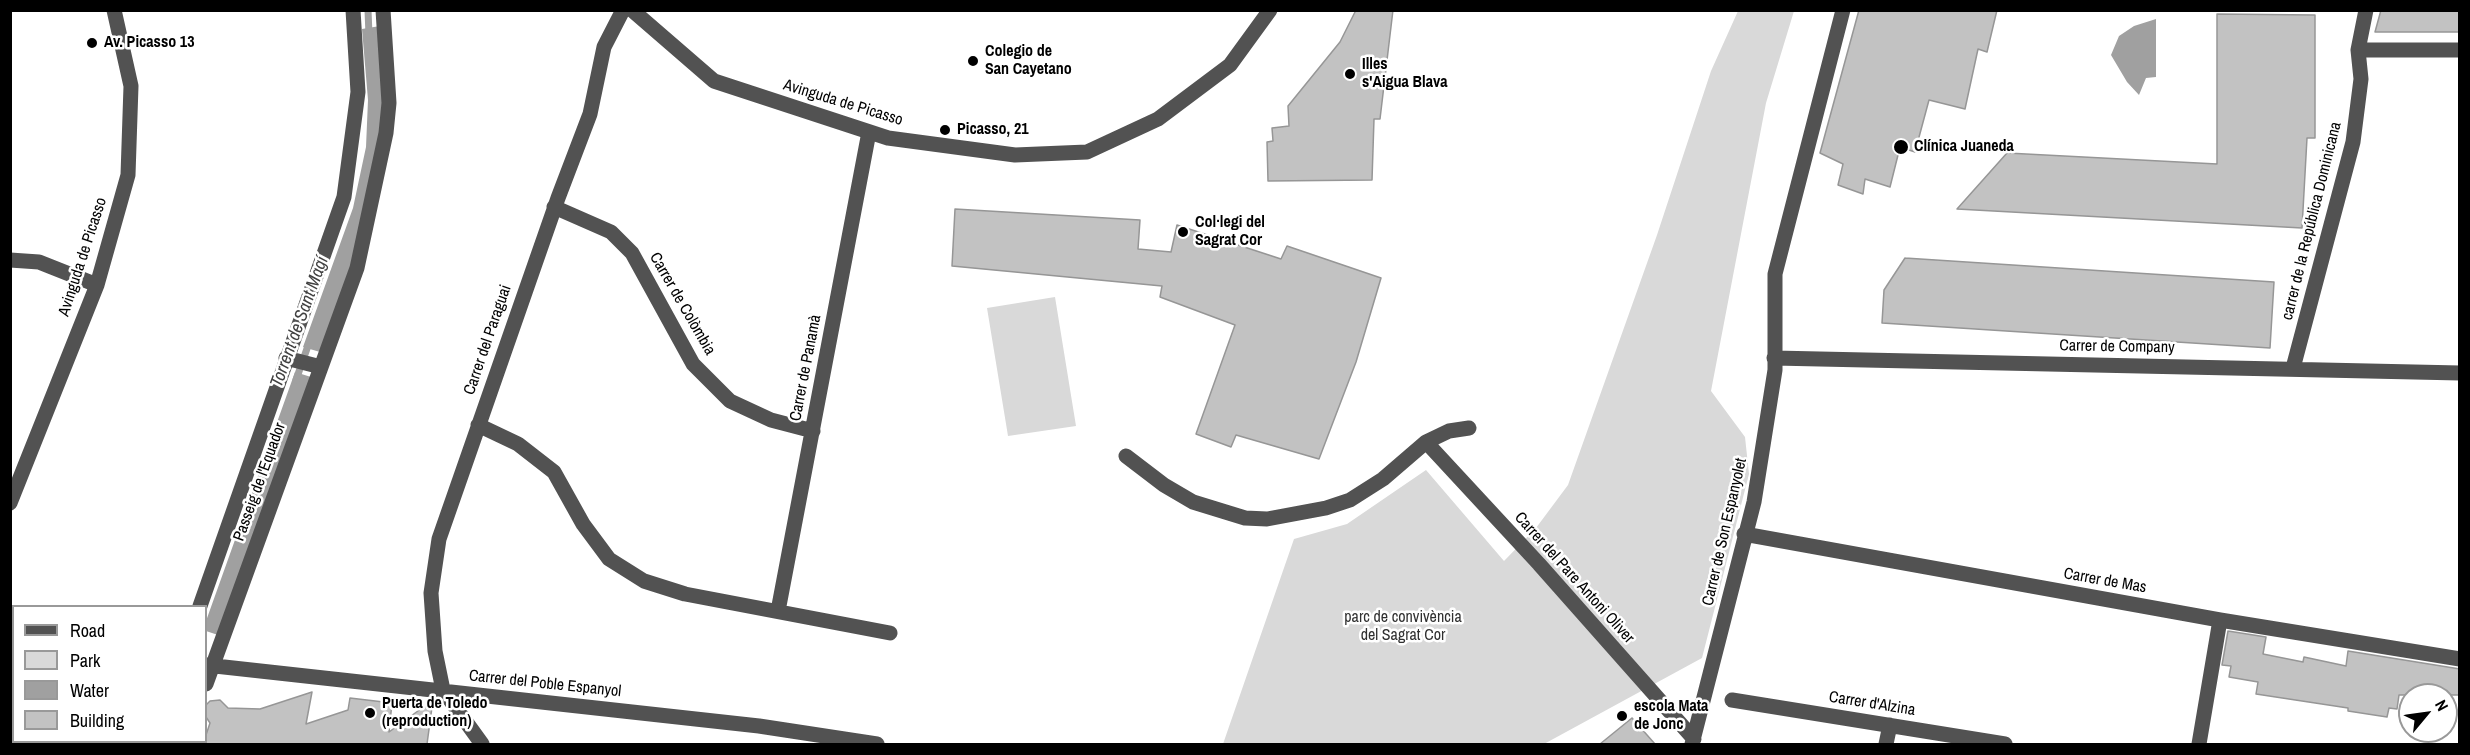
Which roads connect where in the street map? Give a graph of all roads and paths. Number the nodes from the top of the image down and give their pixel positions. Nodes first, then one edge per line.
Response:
1 (114, 10) edge
2 (353, 10) edge
3 (383, 10) edge
4 (623, 10) edge
5 (632, 10) edge
6 (1270, 10) edge
7 (1843, 10) edge
8 (2366, 10) edge
9 (2358, 50) junction
10 (2460, 50) edge
11 (869, 132) junction
12 (554, 207) junction
13 (10, 260) edge
14 (97, 285) junction
15 (1774, 358) junction
16 (303, 363) junction
17 (2294, 368) junction
18 (2460, 373) edge
19 (478, 425) junction
20 (1469, 428) dead end
21 (813, 431) junction
22 (1426, 442) junction
23 (1126, 456) dead end
24 (10, 503) edge
25 (1744, 534) junction
26 (200, 605) edge
27 (778, 612) junction
28 (2220, 620) junction
29 (890, 633) dead end
30 (2460, 659) edge
31 (208, 665) edge
32 (443, 690) junction
33 (1732, 700) dead end
34 (1890, 726) junction
35 (1693, 742) edge
36 (482, 744) edge
37 (877, 744) edge
38 (1886, 744) edge
39 (2006, 744) edge
40 (2199, 744) edge

1 - 14 street, Avinguda de Picasso
2 - 16 street, Passeig de l'Equador
3 - 16 street, Passeig de l'Equador
4 - 12 street, Carrer del Paraguai
5 - 11 street, Avinguda de Picasso
6 - 11 street, Avinguda de Picasso
7 - 15 street, Carrer de Son Espanyolet
8 - 9 street, carrer de la República Dominicana
9 - 10 street
9 - 17 street, carrer de la República Dominicana
11 - 21 street, Carrer de Panamà
12 - 19 street, Carrer del Paraguai
12 - 21 street, Carrer de Colòmbia
13 - 14 street
14 - 24 street, Avinguda de Picasso
15 - 17 street, Carrer de Company
15 - 25 street, Carrer de Son Espanyolet
16 - 26 street, Passeig de l'Equador
16 - 31 street, Passeig de l'Equador
17 - 18 street, Carrer de Company
19 - 27 street
19 - 32 street, Carrer del Paraguai
20 - 22 street
21 - 27 street, Carrer de Panamà
22 - 23 street
22 - 35 street, Carrer del Pare Antoni Oliver
25 - 28 street, Carrer de Mas
25 - 35 street, Carrer de Son Espanyolet
27 - 29 street
28 - 30 street, Carrer de Mas
28 - 40 street
31 - 32 street, Carrer del Poble Espanyol
32 - 36 street
32 - 37 street, Carrer del Poble Espanyol
33 - 34 street, Carrer d'Alzina
34 - 38 street
34 - 39 street, Carrer d'Alzina

